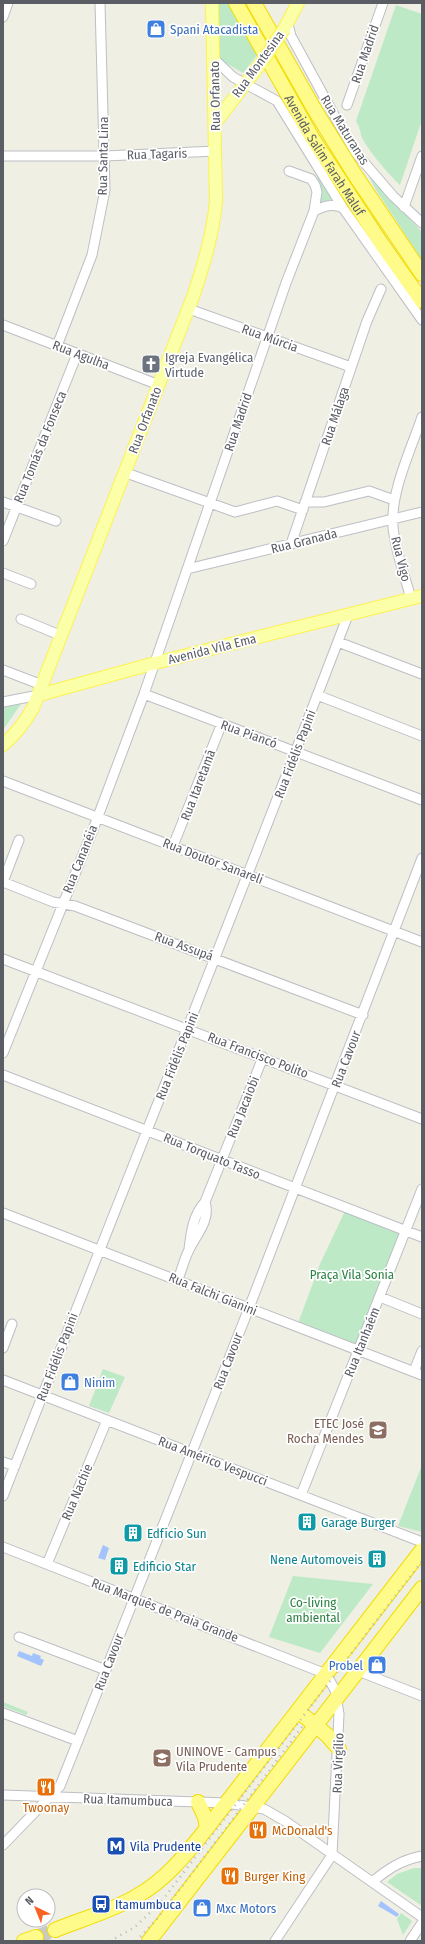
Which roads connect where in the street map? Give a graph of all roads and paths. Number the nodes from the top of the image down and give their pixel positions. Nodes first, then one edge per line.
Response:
1 (8, 3) edge
2 (212, 3) edge
3 (236, 3) edge
4 (254, 3) edge
5 (298, 3) edge
6 (382, 3) edge
7 (101, 4) edge
8 (3, 17) edge
9 (286, 26) junction
10 (214, 59) junction
11 (246, 83) junction
12 (347, 105) dead end
13 (215, 123) junction
14 (216, 151) junction
15 (3, 156) edge
16 (105, 156) junction
17 (422, 156) edge
18 (420, 168) edge
19 (288, 171) dead end
20 (404, 207) junction
21 (343, 208) junction
22 (314, 211) junction
23 (422, 223) edge
24 (422, 274) edge
25 (381, 289) dead end
26 (422, 301) edge
27 (189, 309) junction
28 (422, 320) edge
29 (3, 325) edge
30 (268, 337) junction
31 (57, 346) junction
32 (77, 354) junction
33 (351, 367) junction
34 (159, 385) junction
35 (422, 417) edge
36 (132, 475) dead end
37 (394, 500) junction
38 (3, 502) edge
39 (209, 503) junction
40 (304, 506) junction
41 (16, 507) junction
42 (422, 512) edge
43 (393, 519) junction
44 (56, 521) dead end
45 (3, 541) edge
46 (291, 544) junction
47 (187, 569) junction
48 (3, 573) edge
49 (31, 584) dead end
50 (416, 597) edge
51 (348, 615) junction
52 (21, 619) dead end
53 (62, 636) junction
54 (338, 642) junction
55 (155, 663) junction
56 (3, 670) edge
57 (422, 674) edge
58 (40, 690) junction
59 (144, 694) junction
60 (317, 695) junction
61 (3, 702) edge
62 (222, 723) junction
63 (422, 736) edge
64 (3, 745) edge
65 (297, 751) junction
66 (3, 781) edge
67 (422, 800) edge
68 (98, 817) junction
69 (19, 840) dead end
70 (173, 846) junction
71 (422, 858) edge
72 (248, 875) junction
73 (3, 882) edge
74 (62, 903) junction
75 (394, 931) junction
76 (422, 942) edge
77 (216, 958) junction
78 (3, 959) edge
79 (35, 971) junction
80 (363, 1015) junction
81 (188, 1029) junction
82 (3, 1053) edge
83 (263, 1057) junction
84 (3, 1074) edge
85 (336, 1085) junction
86 (422, 1119) edge
87 (148, 1130) junction
88 (222, 1160) junction
89 (295, 1189) junction
90 (422, 1189) edge
91 (3, 1213) edge
92 (406, 1231) junction
93 (422, 1237) edge
94 (98, 1250) junction
95 (178, 1279) junction
96 (380, 1298) junction
97 (249, 1308) junction
98 (422, 1314) edge
99 (12, 1324) dead end
100 (3, 1348) edge
101 (359, 1350) junction
102 (422, 1351) edge
103 (418, 1373) edge
104 (3, 1380) edge
105 (42, 1395) junction
106 (107, 1420) junction
107 (192, 1453) junction
108 (3, 1462) edge
109 (15, 1466) junction
110 (301, 1495) junction
111 (3, 1496) edge
112 (422, 1542) edge
113 (3, 1547) edge
114 (422, 1550) edge
115 (47, 1564) junction
116 (422, 1588) edge
117 (134, 1598) junction
118 (19, 1637) dead end
119 (106, 1670) junction
120 (358, 1671) junction
121 (326, 1674) junction
122 (422, 1696) edge
123 (337, 1698) junction
124 (298, 1711) junction
125 (3, 1713) edge
126 (316, 1726) junction
127 (78, 1742) junction
128 (339, 1749) junction
129 (3, 1795) edge
130 (51, 1797) junction
131 (198, 1802) junction
132 (226, 1803) junction
133 (254, 1806) junction
134 (207, 1828) junction
135 (333, 1843) junction
136 (3, 1845) edge
137 (318, 1845) junction
138 (332, 1855) junction
139 (422, 1856) edge
140 (372, 1882) junction
141 (178, 1905) junction
142 (422, 1917) edge
143 (422, 1923) edge
144 (55, 1930) tunnel mouth
145 (149, 1941) edge
146 (156, 1941) edge
147 (275, 1941) edge
148 (410, 1941) edge

1 - 8 street
2 - 10 main road, Rua Orfanato
3 - 26 highway, Avenida Salim Farah Maluf
4 - 24 highway, Avenida Salim Farah Maluf
5 - 9 main road, Rua Montesina
6 - 12 street, Rua Madrid
7 - 16 street, Rua Santa Lina
9 - 11 main road, Rua Montesina, bridge
9 - 20 street, Rua Maturanas
10 - 11 street
10 - 13 main road, Rua Orfanato
11 - 13 main road, Rua Montesina
11 - 21 street
13 - 14 main road, Rua Orfanato
14 - 16 street, Rua Tagaris
14 - 27 main road, Rua Orfanato
15 - 16 street, Rua Tagaris
16 - 31 street, Rua Santa Lina
17 - 18 street
18 - 20 street
19 - 22 street
20 - 23 street, Rua Maturanas
21 - 22 street
21 - 28 street, Avenida Salim Farah Maluf
22 - 30 street, Rua Madrid
25 - 33 street, Rua Málaga
27 - 30 street, Rua Múrcia
27 - 34 main road, Rua Orfanato
29 - 31 street, Rua Agulha
30 - 33 street, Rua Múrcia
30 - 39 street, Rua Madrid
31 - 32 street, Rua Agulha
32 - 34 street, Rua Agulha
32 - 41 street, Rua Tomás da Fonseca
33 - 40 street, Rua Málaga
34 - 53 main road, Rua Orfanato
35 - 37 street, Rua Vigo
36 - 39 street
37 - 40 street
37 - 43 street, Rua Vigo
38 - 41 street
39 - 40 street
39 - 47 street, Rua Madrid
40 - 46 street, Rua Málaga
41 - 44 street
41 - 45 street, Rua Tomás da Fonseca
42 - 43 street, Rua Granada
43 - 46 street, Rua Granada
43 - 50 street, Rua Vigo
46 - 47 street, Rua Granada
47 - 55 street, Rua Madrid
48 - 49 street
50 - 51 main road, Avenida Vila Ema
51 - 54 street, Rua Fidélis Papini
51 - 55 main road, Avenida Vila Ema
52 - 53 street
53 - 58 main road, Rua Orfanato
54 - 57 street
54 - 60 street, Rua Fidélis Papini
55 - 58 main road, Avenida Vila Ema
55 - 59 street, Rua Cananéia
56 - 58 street
58 - 61 street, Avenida Vila Ema
58 - 64 main road, Rua Orfanato
59 - 62 street, Rua Piancó
59 - 68 street, Rua Cananéia
60 - 63 street
60 - 65 street, Rua Fidélis Papini
62 - 65 street, Rua Piancó
62 - 70 street, Rua Itaretamã
65 - 67 street, Rua Piancó
65 - 72 street, Rua Fidélis Papini
66 - 68 street, Rua Doutor Sanareli
68 - 70 street, Rua Doutor Sanareli
68 - 74 street, Rua Cananéia
69 - 73 street
70 - 72 street, Rua Doutor Sanareli
71 - 75 street, Rua Cavour
72 - 75 street, Rua Doutor Sanareli
72 - 77 street, Rua Fidélis Papini
73 - 74 street, Rua Assupá
74 - 77 street, Rua Assupá
74 - 79 street, Rua Cananéia
75 - 76 street, Rua Doutor Sanareli
75 - 80 street, Rua Cavour
77 - 80 street, Rua Assupá
77 - 81 street, Rua Fidélis Papini
78 - 79 street, Rua Francisco Polito
79 - 81 street, Rua Francisco Polito
79 - 82 street, Rua Cananéia
80 - 85 street, Rua Cavour
81 - 83 street, Rua Francisco Polito
81 - 87 street, Rua Fidélis Papini
83 - 85 street, Rua Francisco Polito
83 - 88 street, Rua Jacaiobi
84 - 87 street, Rua Torquato Tasso
85 - 86 street, Rua Francisco Polito
85 - 89 street, Rua Cavour
87 - 88 street, Rua Torquato Tasso
87 - 94 street, Rua Fidélis Papini
88 - 89 street, Rua Torquato Tasso
88 - 95 street, Rua Jacaiobi
89 - 92 street, Rua Torquato Tasso
89 - 97 street, Rua Cavour
90 - 92 street, Rua Itanhaém
91 - 94 street, Rua Falchi Gianini
92 - 93 street, Rua Torquato Tasso
92 - 96 street, Rua Itanhaém
94 - 95 street, Rua Falchi Gianini
94 - 105 street, Rua Fidélis Papini
95 - 97 street, Rua Falchi Gianini
96 - 98 street
96 - 101 street, Rua Itanhaém
97 - 101 street, Rua Falchi Gianini
97 - 107 street, Rua Cavour
99 - 100 street
101 - 103 street, Rua Falchi Gianini
101 - 110 street, Rua Itanhaém
102 - 103 street
104 - 105 street, Rua Américo Vespucci
105 - 106 street, Rua Américo Vespucci
105 - 109 street, Rua Fidélis Papini
106 - 107 street, Rua Américo Vespucci
106 - 115 street, Rua Nachie
107 - 110 street, Rua Américo Vespucci
107 - 117 street, Rua Cavour
108 - 109 street
109 - 111 street, Rua Fidélis Papini
110 - 112 street, Rua Américo Vespucci
113 - 115 street, Rua Marquês de Praia Grande
114 - 121 highway
115 - 117 street, Rua Marquês de Praia Grande
116 - 120 highway
117 - 119 street, Rua Cavour
117 - 121 street, Rua Marquês de Praia Grande
118 - 119 street
119 - 127 street, Rua Cavour
120 - 122 street
120 - 123 highway
121 - 123 street, Rua Virgílio
121 - 124 highway
123 - 126 highway
123 - 128 street, Rua Virgílio
124 - 126 highway
124 - 132 highway
125 - 127 street
126 - 128 highway
126 - 133 highway
127 - 130 street, Rua Cavour
128 - 135 street, Rua Virgílio
129 - 130 street, Rua Itamumbuca
130 - 131 street, Rua Itamumbuca
130 - 136 street, Rua Cavour
131 - 132 street, Rua Itamumbuca
131 - 134 highway
132 - 133 street, Rua Itamumbuca
132 - 134 highway
133 - 137 street, Rua Itamumbuca
133 - 141 highway
134 - 144 highway
135 - 137 street
135 - 138 street, Rua Virgílio
137 - 138 street, Rua Itamumbuca
138 - 140 street, Rua Itamumbuca
138 - 147 street
139 - 140 street
140 - 142 street, Rua Itamumbuca
141 - 145 highway
141 - 146 street
143 - 148 street

